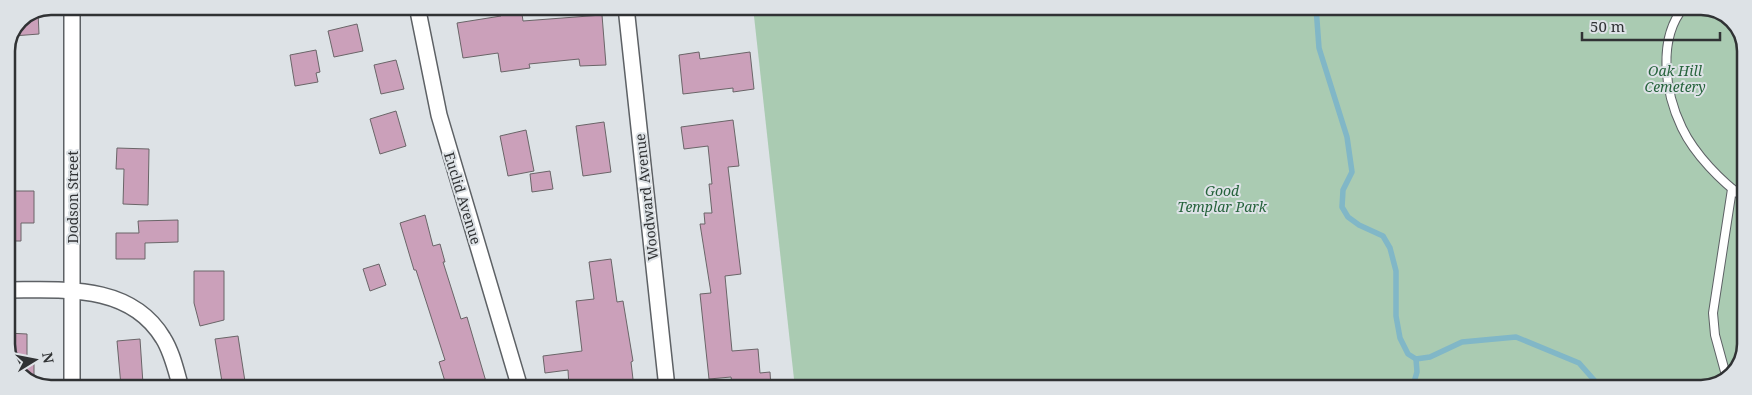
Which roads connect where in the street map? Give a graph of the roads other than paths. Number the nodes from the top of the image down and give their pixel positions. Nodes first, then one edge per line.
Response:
1 (72, 15) edge
2 (419, 15) edge
3 (627, 15) edge
4 (1678, 15) edge
5 (1732, 189) junction
6 (1737, 193) edge
7 (15, 290) edge
8 (72, 290) junction
9 (1725, 371) edge
10 (72, 380) edge
11 (178, 380) edge
12 (518, 380) edge
13 (666, 380) edge

1 - 8 street, Dodson Street
2 - 12 street, Euclid Avenue
3 - 13 street, Woodward Avenue
4 - 5 lane
5 - 6 lane
5 - 9 lane
7 - 8 street
8 - 10 street, Dodson Street
8 - 11 street

